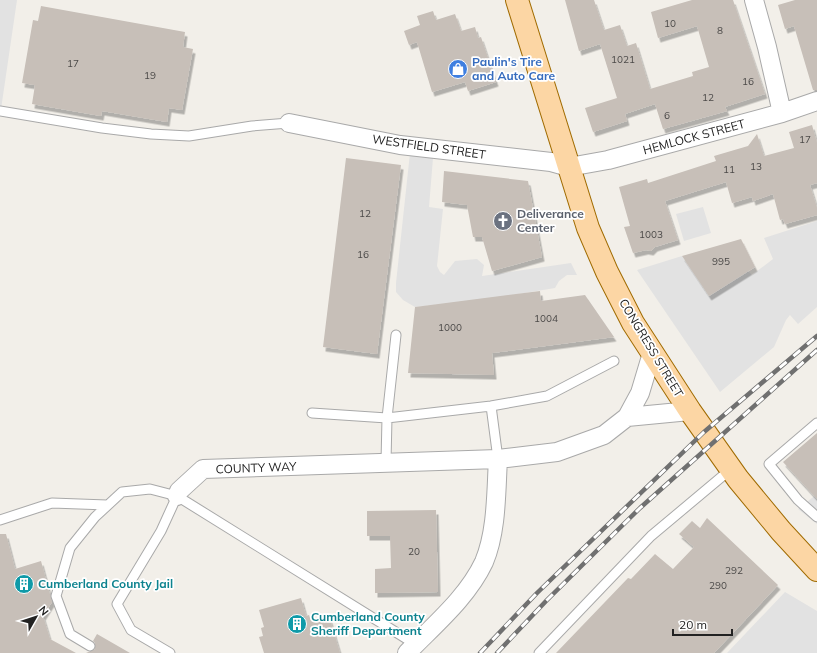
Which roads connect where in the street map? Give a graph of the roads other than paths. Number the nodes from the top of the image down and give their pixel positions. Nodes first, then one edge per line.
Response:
1 (516, 0) edge
2 (754, 0) edge
3 (817, 101) edge
4 (0, 111) edge
5 (782, 113) junction
6 (289, 123) joint
7 (569, 167) junction
8 (396, 335) dead end
9 (652, 353) junction
10 (614, 361) dead end
11 (491, 406) junction
12 (690, 411) junction
13 (312, 414) dead end
14 (627, 417) junction
15 (387, 418) junction
16 (817, 423) edge
17 (498, 459) junction
18 (386, 462) junction
19 (731, 469) junction
20 (177, 496) junction
21 (107, 505) junction
22 (817, 517) edge
23 (0, 520) edge
24 (817, 570) edge
25 (90, 646) dead end
26 (411, 649) edge
27 (170, 653) edge
28 (539, 653) edge

1 - 7 main road, CONGRESS STREET
2 - 5 street
3 - 5 street, HEMLOCK STREET
4 - 6 lane
5 - 7 street, HEMLOCK STREET
6 - 7 street, WESTFIELD STREET
7 - 9 main road, CONGRESS STREET
8 - 15 lane
9 - 12 main road, CONGRESS STREET
9 - 14 street, COUNTY WAY
10 - 11 lane
11 - 15 lane
11 - 17 lane
12 - 14 street
12 - 19 main road, CONGRESS STREET
13 - 15 lane
14 - 17 street, COUNTY WAY
15 - 18 lane
16 - 22 lane
17 - 18 street, COUNTY WAY
17 - 26 street
18 - 20 street, COUNTY WAY
19 - 24 main road, CONGRESS STREET
19 - 28 lane
20 - 21 lane
20 - 26 lane
20 - 27 lane, COUNTY WAY
21 - 23 lane
21 - 25 lane

